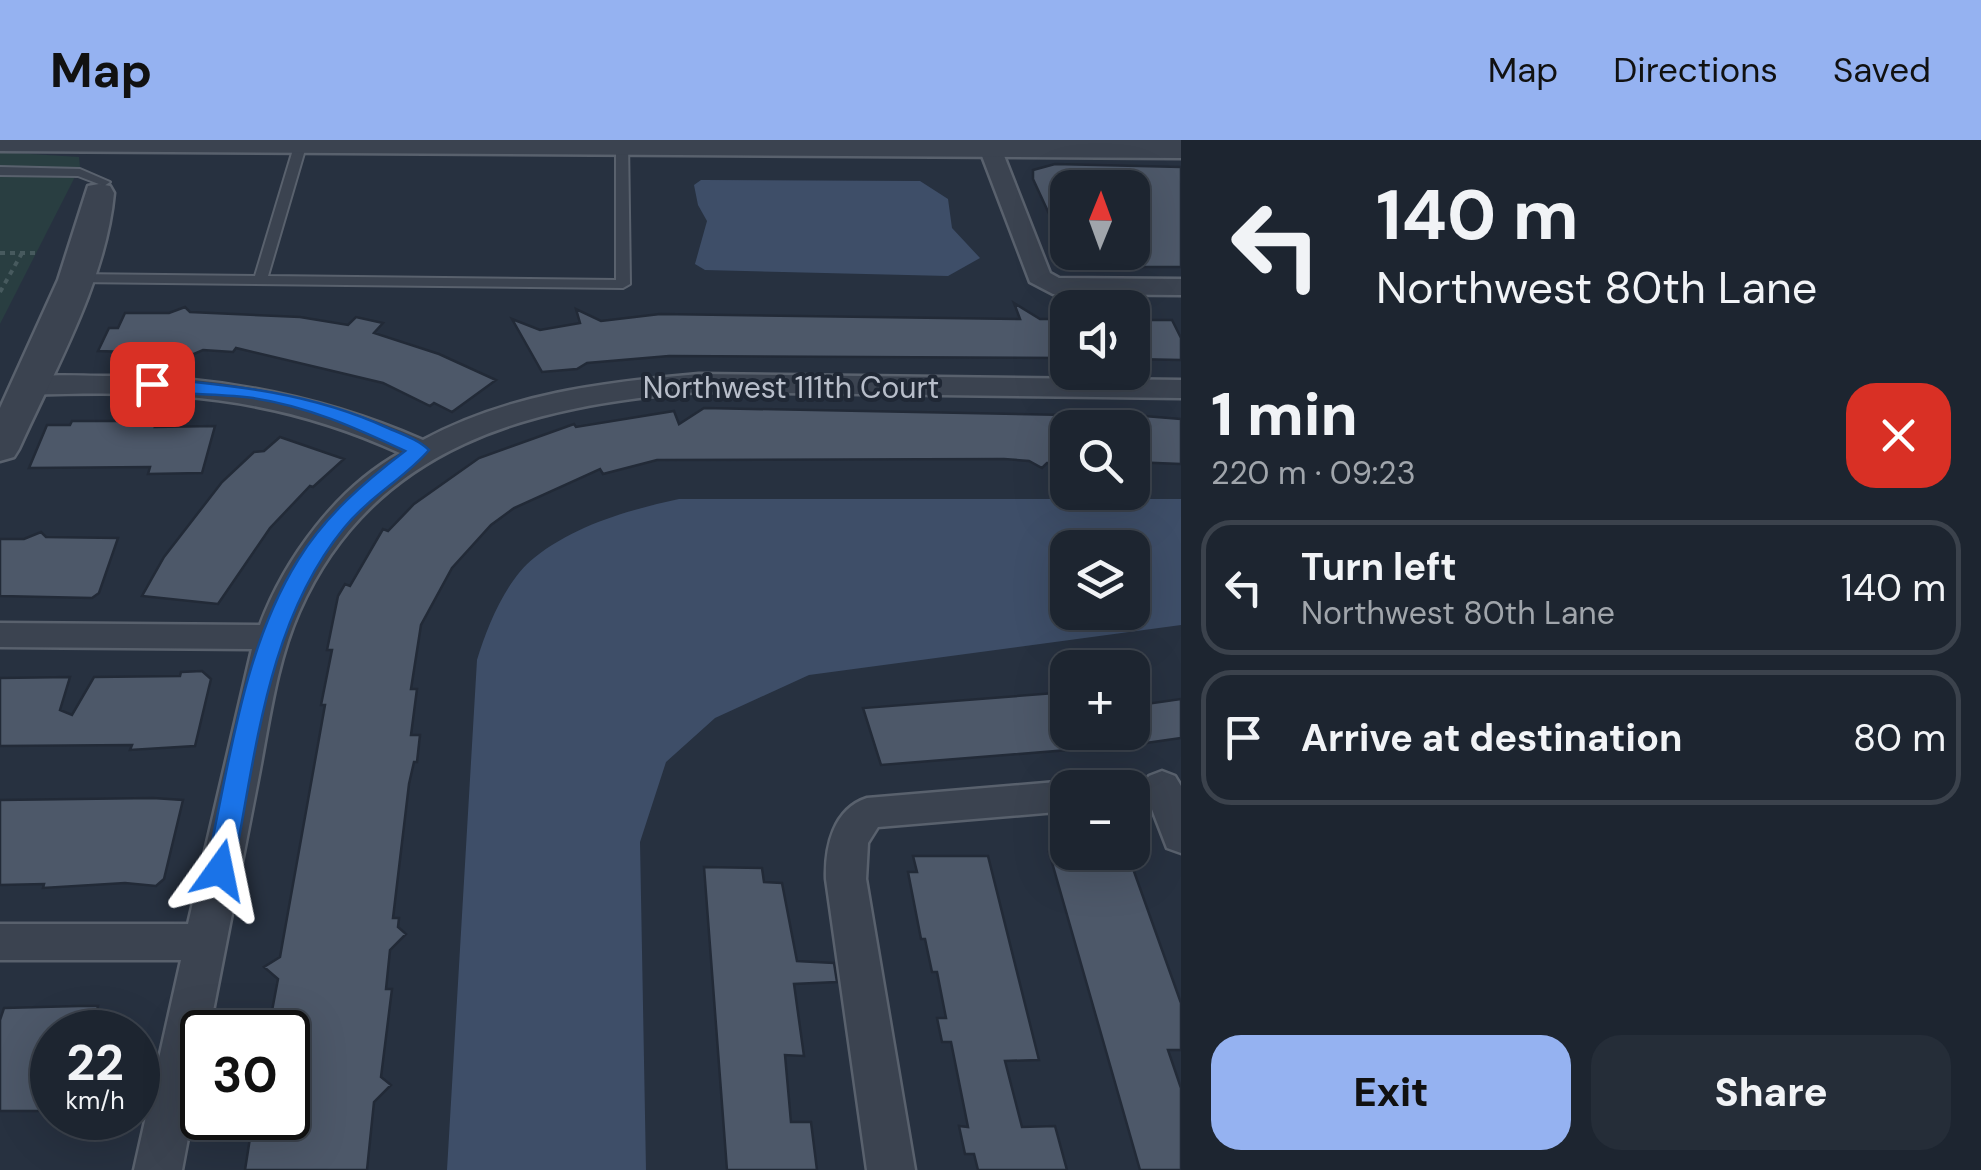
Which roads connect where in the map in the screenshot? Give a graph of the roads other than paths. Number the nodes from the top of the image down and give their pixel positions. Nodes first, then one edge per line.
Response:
1 (124, 141) edge
2 (0, 142) edge
3 (300, 143) junction
4 (622, 143) edge
5 (951, 144) edge
6 (990, 148) junction
7 (1181, 149) edge
8 (0, 172) edge
9 (101, 188) junction
10 (74, 278) junction
11 (260, 280) junction
12 (1181, 287) edge
13 (10, 388) edge
14 (1181, 389) edge
15 (0, 449) edge
16 (419, 450) junction
17 (0, 635) edge
18 (273, 637) junction
19 (1158, 786) edge
20 (1050, 798) edge
21 (1181, 837) edge
22 (0, 942) edge
23 (204, 942) junction
24 (158, 1170) edge
25 (891, 1170) edge

1 - 2 street
1 - 3 street
1 - 9 street
3 - 4 street
3 - 11 lane
4 - 5 street
4 - 11 lane
5 - 6 street
6 - 7 street
6 - 12 street
8 - 9 lane
9 - 10 street
9 - 13 street
10 - 11 lane
10 - 13 street
13 - 15 street
13 - 16 street
14 - 16 street, Northwest 111th Court
16 - 18 street, Northwest 111th Court
17 - 18 street
18 - 23 street, Northwest 111th Court
19 - 21 street
20 - 25 street
22 - 23 street
23 - 24 street, Northwest 111th Court

